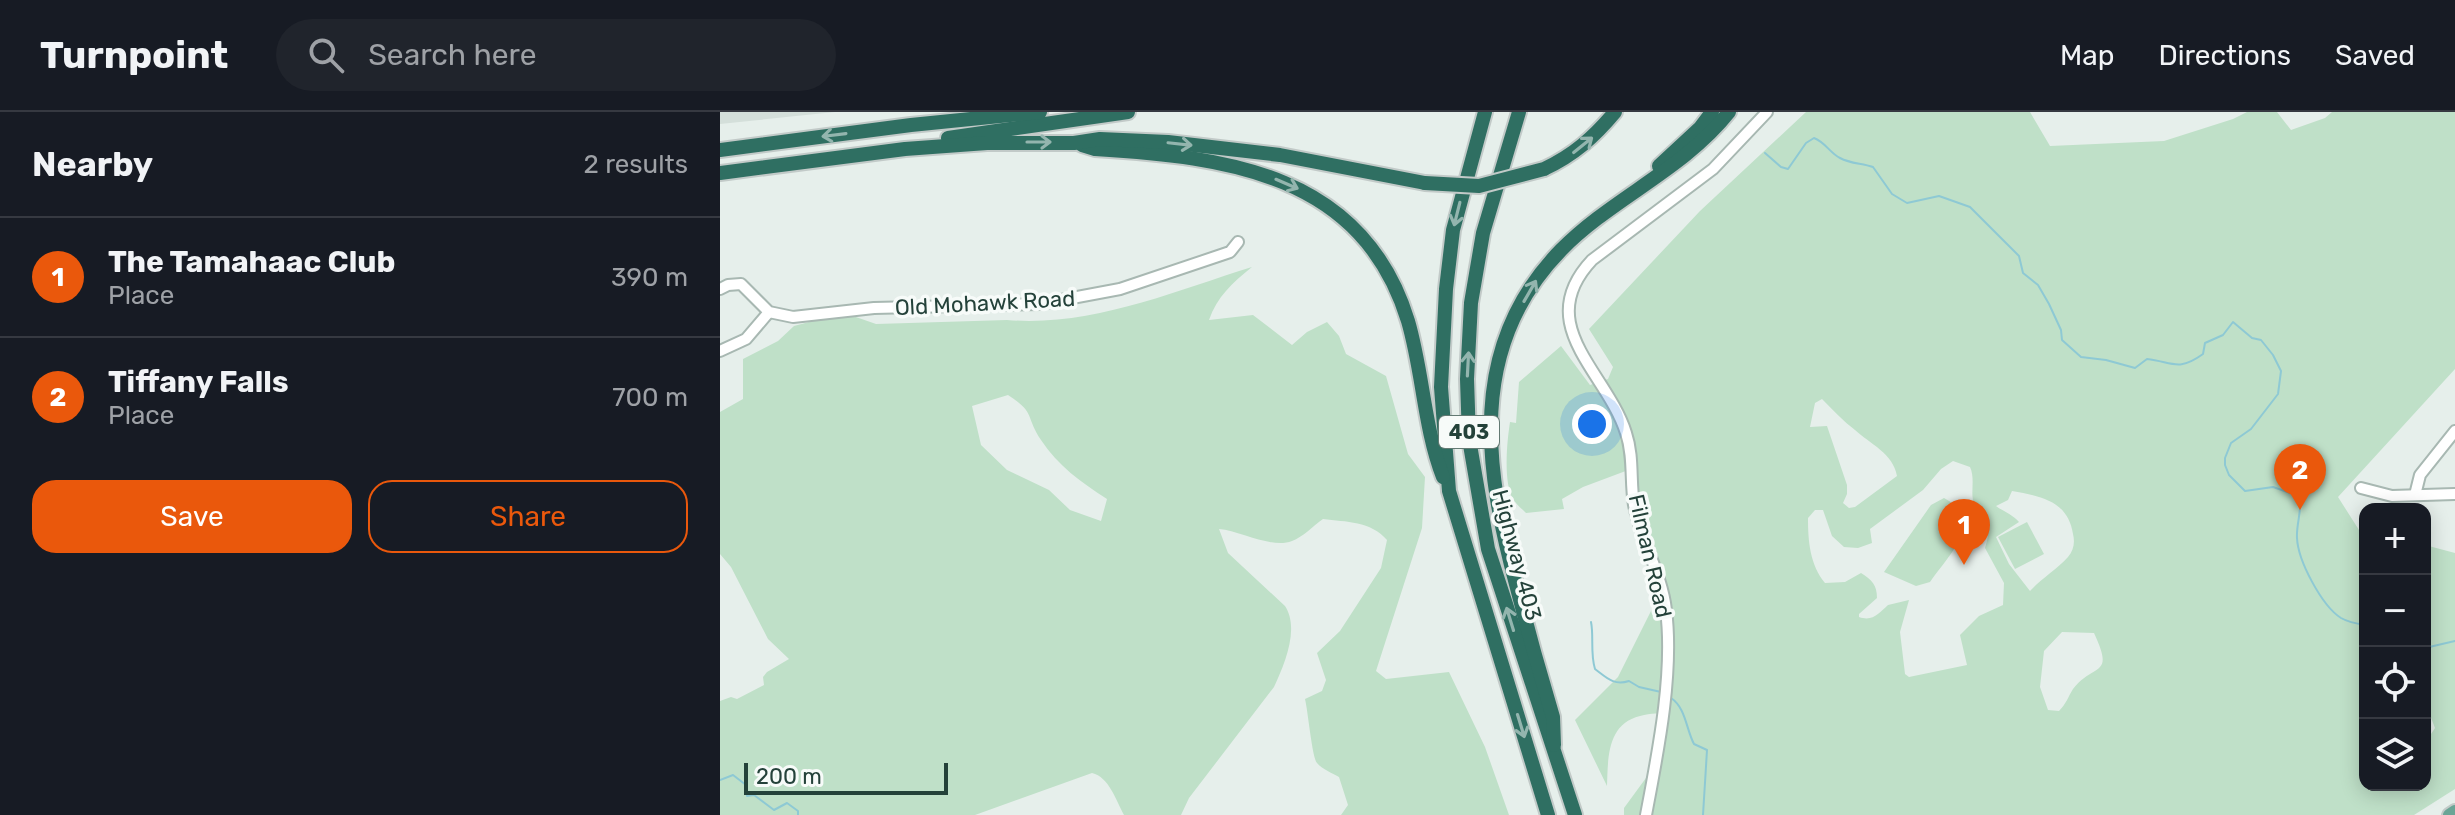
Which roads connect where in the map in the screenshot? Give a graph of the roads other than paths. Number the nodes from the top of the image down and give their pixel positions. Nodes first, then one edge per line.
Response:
1 (990, 112) edge
2 (1040, 112) edge
3 (1128, 112) edge
4 (1485, 112) edge
5 (1519, 112) edge
6 (1615, 112) edge
7 (1712, 112) edge
8 (1729, 112) edge
9 (1767, 112) edge
10 (911, 125) junction
11 (1074, 143) junction
12 (905, 149) junction
13 (720, 150) edge
14 (720, 173) edge
15 (1620, 201) junction
16 (1238, 242) dead end
17 (720, 289) edge
18 (769, 312) junction
19 (720, 351) edge
20 (2455, 431) edge
21 (2361, 488) dead end
22 (1449, 491) junction
23 (2455, 494) edge
24 (2415, 495) junction
25 (1554, 745) junction
26 (2455, 811) edge
27 (1548, 815) edge
28 (1575, 815) edge
29 (1646, 815) edge
30 (2449, 815) edge

1 - 10 highway
2 - 10 highway
3 - 12 highway
4 -> 22 highway, Highway 403 / 403
25 -> 5 highway, Highway 403 / 403
11 -> 6 highway, bridge
7 - 15 highway
8 - 15 highway
9 - 29 street, Filman Road
10 -> 13 highway
12 -> 11 highway
11 -> 22 highway
12 - 14 highway
25 -> 15 highway
16 - 18 street, Old Mohawk Road
17 - 18 street
18 - 19 street
20 - 24 street
21 - 24 street
22 -> 27 highway, Highway 403 / 403
23 - 24 street
25 - 28 highway, Highway 403 / 403
26 - 30 main road

